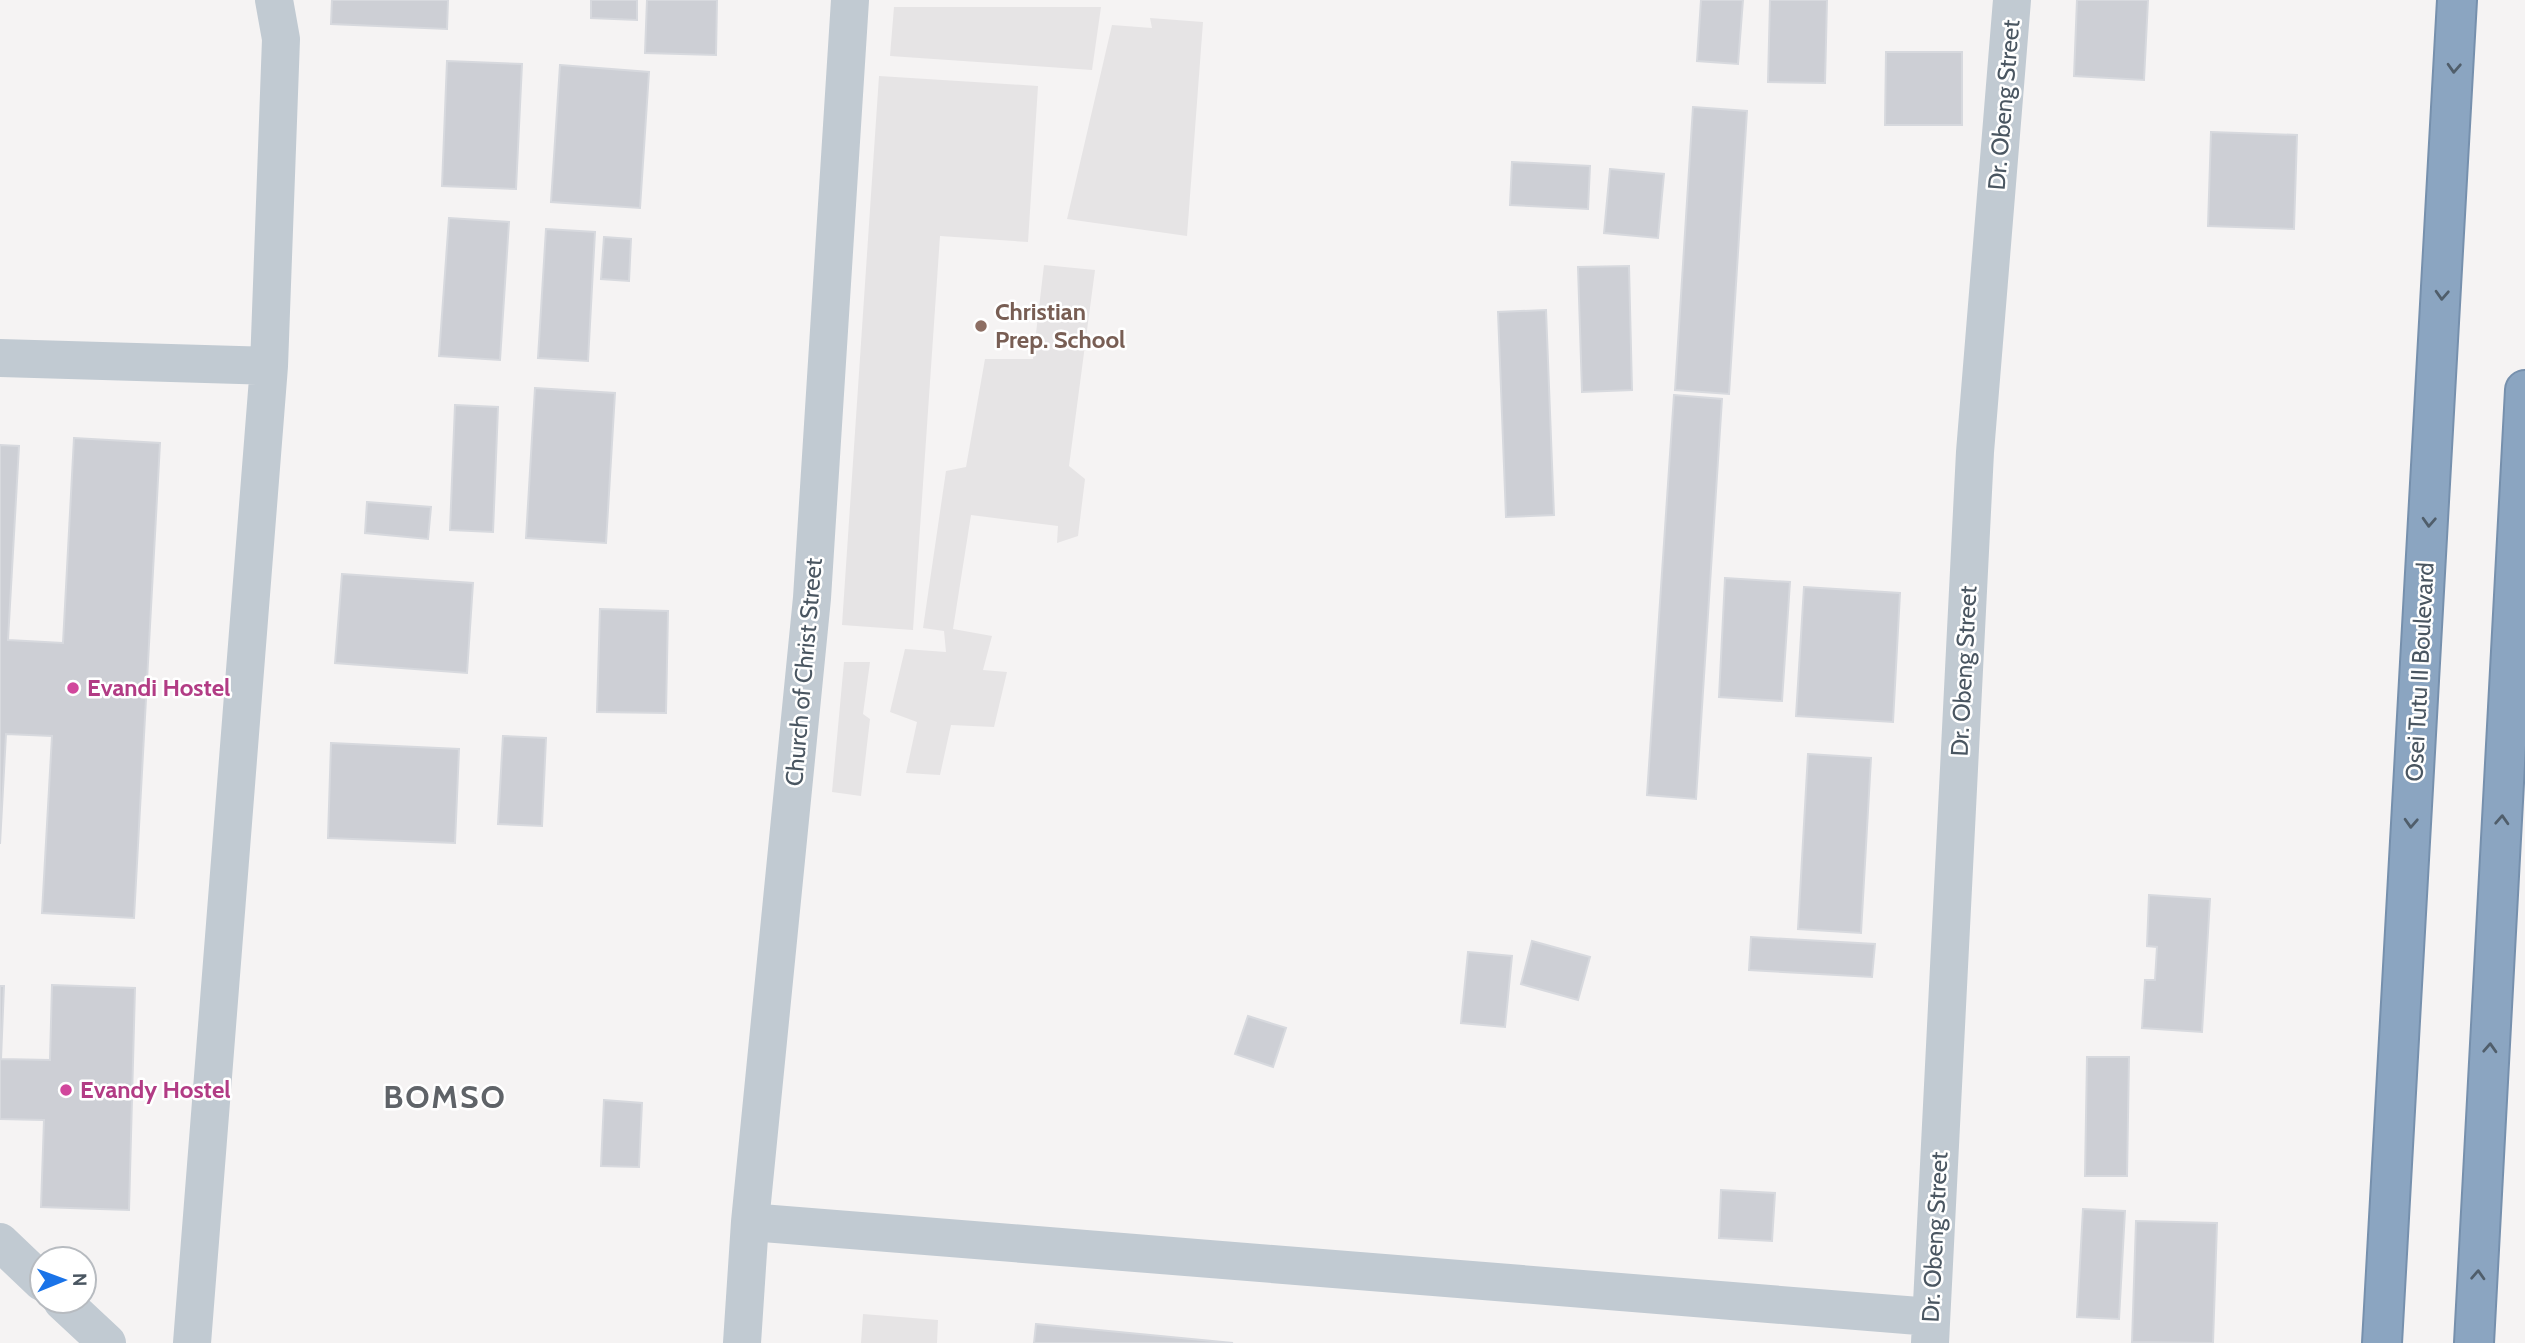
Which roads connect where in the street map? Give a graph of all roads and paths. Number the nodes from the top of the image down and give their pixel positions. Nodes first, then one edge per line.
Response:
1 (274, 0) edge
2 (850, 0) edge
3 (2012, 0) edge
4 (2457, 0) edge
5 (0, 358) edge
6 (268, 366) junction
7 (2525, 390) edge
8 (750, 1222) junction
9 (0, 1242) edge
10 (28, 1269) edge
11 (77, 1315) edge
12 (1931, 1330) edge
13 (107, 1343) edge
14 (192, 1343) edge
15 (742, 1343) edge
16 (2382, 1343) edge
17 (2474, 1343) edge

1 - 6 street
2 - 8 street, Church of Christ Street
3 - 12 street, Dr. Obeng Street
4 -> 16 highway, Osei Tutu II Boulevard
5 - 6 street
6 - 14 street
17 -> 7 highway
8 - 12 street
8 - 15 street, Church of Christ Street
9 - 10 street
11 - 13 street

